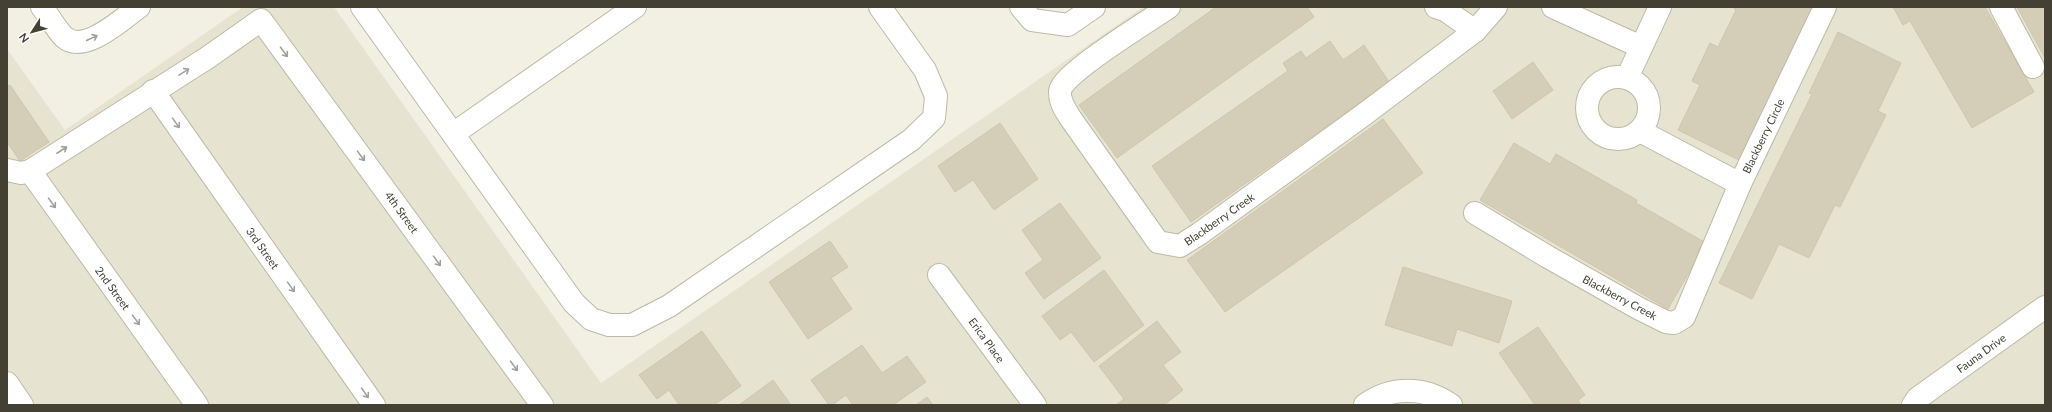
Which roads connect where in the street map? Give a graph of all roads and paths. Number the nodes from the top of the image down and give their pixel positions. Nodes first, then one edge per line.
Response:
1 (42, 7) edge
2 (139, 7) edge
3 (635, 7) edge
4 (880, 7) edge
5 (1021, 7) edge
6 (1094, 7) edge
7 (1169, 7) edge
8 (1436, 7) edge
9 (1496, 7) edge
10 (1553, 7) edge
11 (1660, 7) edge
12 (1825, 7) edge
13 (2000, 7) edge
14 (366, 8) edge
15 (1476, 31) junction
16 (1641, 47) junction
17 (2033, 66) dead end
18 (1628, 78) junction
19 (153, 91) junction
20 (1640, 131) junction
21 (453, 134) junction
22 (7, 170) edge
23 (30, 171) junction
24 (1740, 184) junction
25 (1475, 213) dead end
26 (939, 275) dead end
27 (2045, 307) edge
28 (7, 383) edge
29 (1916, 402) edge
30 (22, 405) edge
31 (197, 405) edge
32 (374, 405) edge
33 (542, 405) edge
34 (1035, 405) edge
35 (1365, 405) edge
36 (1451, 405) edge

1 -> 2 street
3 - 21 street
4 - 21 street
5 - 6 street
7 - 15 street, Blackberry Creek
8 - 15 street
9 - 15 street, Blackberry Creek
10 - 16 street
11 - 16 street
12 - 24 street, Blackberry Circle
13 - 17 street
14 - 21 street
16 - 18 street
18 - 20 street
18 - 20 street
23 -> 19 street
19 -> 32 street, 3rd Street
19 -> 33 street, 4th Street
20 - 24 street, Blackberry Circle
22 - 23 street
23 -> 31 street, 2nd Street
24 - 25 street, Blackberry Creek
26 - 34 street, Erica Place
27 - 29 street, Fauna Drive
28 - 30 street
35 - 36 street

